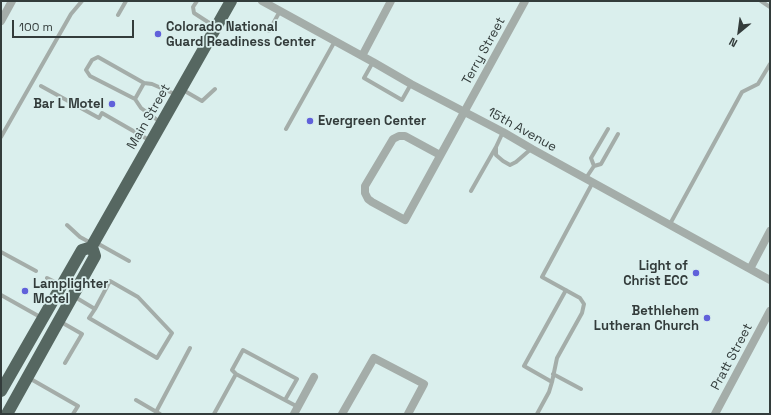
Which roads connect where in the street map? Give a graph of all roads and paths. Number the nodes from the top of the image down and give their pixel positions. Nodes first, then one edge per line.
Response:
1 (12, 1) edge
2 (82, 1) edge
3 (126, 1) edge
4 (196, 1) edge
5 (231, 1) edge
6 (262, 1) edge
7 (391, 1) edge
8 (526, 1) edge
9 (761, 1) edge
10 (770, 7) edge
11 (280, 11) junction
12 (118, 15) dead end
13 (1, 21) edge
14 (216, 28) junction
15 (269, 31) dead end
16 (335, 41) junction
17 (362, 56) junction
18 (373, 62) junction
19 (770, 64) edge
20 (144, 83) junction
21 (411, 84) junction
22 (41, 86) dead end
23 (216, 90) dead end
24 (179, 92) junction
25 (136, 99) junction
26 (464, 112) junction
27 (162, 123) junction
28 (286, 129) dead end
29 (608, 129) dead end
30 (503, 132) junction
31 (618, 134) dead end
32 (2, 135) edge
33 (152, 142) junction
34 (496, 147) junction
35 (532, 149) junction
36 (440, 155) junction
37 (594, 166) junction
38 (590, 180) junction
39 (471, 191) dead end
40 (670, 224) junction
41 (67, 225) dead end
42 (770, 231) edge
43 (93, 244) junction
44 (1, 252) edge
45 (129, 261) dead end
46 (750, 269) junction
47 (36, 271) dead end
48 (47, 278) dead end
49 (770, 280) edge
50 (61, 286) junction
51 (566, 290) junction
52 (1, 295) edge
53 (73, 296) junction
54 (95, 309) junction
55 (770, 311) edge
56 (42, 319) junction
57 (59, 320) junction
58 (190, 348) dead end
59 (65, 363) dead end
60 (236, 374) junction
61 (553, 374) junction
62 (27, 377) junction
63 (314, 377) dead end
64 (552, 382) junction
65 (581, 389) dead end
66 (1, 391) edge
67 (136, 400) dead end
68 (285, 400) junction
69 (296, 411) edge
70 (158, 413) edge
71 (6, 414) edge
72 (73, 414) edge
73 (214, 414) edge
74 (342, 414) edge
75 (408, 414) edge
76 (538, 414) edge
77 (715, 414) edge

1 - 13 street
2 - 32 lane
3 - 12 lane
4 - 14 lane
5 - 14 highway, Main Street
6 - 11 street, 15th Avenue
7 - 17 street
8 - 26 street, Terry Street
9 - 10 lane
11 - 15 lane
11 - 16 street, 15th Avenue
14 - 24 highway, Main Street
16 - 17 street, 15th Avenue
16 - 28 lane
17 - 18 street, 15th Avenue
18 - 21 street, 15th Avenue
18 - 21 lane
19 - 40 lane
20 - 24 lane
20 - 25 lane
20 - 25 lane
21 - 26 street, 15th Avenue
22 - 33 lane
23 - 24 lane
24 - 27 highway, Main Street
25 - 27 lane
26 - 30 street, 15th Avenue
26 - 36 street, Terry Street
27 - 33 highway, Main Street
29 - 37 lane
30 - 34 lane
30 - 35 street, 15th Avenue
31 - 37 lane
33 - 43 highway, Main Street
34 - 35 lane
34 - 39 lane
35 - 38 street, 15th Avenue
36 - 36 street, Terry Street
37 - 38 lane
38 - 40 street, 15th Avenue
38 - 51 lane
40 - 46 street, 15th Avenue
41 - 43 lane
42 - 46 street
43 - 45 lane
43 - 50 highway, Main Street
43 - 53 highway, Main Street
44 - 47 lane
46 - 49 street, 15th Avenue
48 - 50 lane
50 - 56 highway, Main Street
51 - 61 lane
51 - 64 lane
52 - 56 lane
53 - 54 lane
53 - 57 highway, Main Street
54 - 54 lane
55 - 77 street, Pratt Street
56 - 66 highway, Main Street
57 - 59 lane
57 - 62 highway, Main Street
58 - 70 lane
60 - 68 lane
60 - 68 lane
60 - 73 lane
61 - 64 lane
61 - 65 lane
62 - 71 highway, Main Street
62 - 72 lane
63 - 69 street
64 - 76 lane
67 - 70 lane
68 - 69 lane
74 - 75 street

